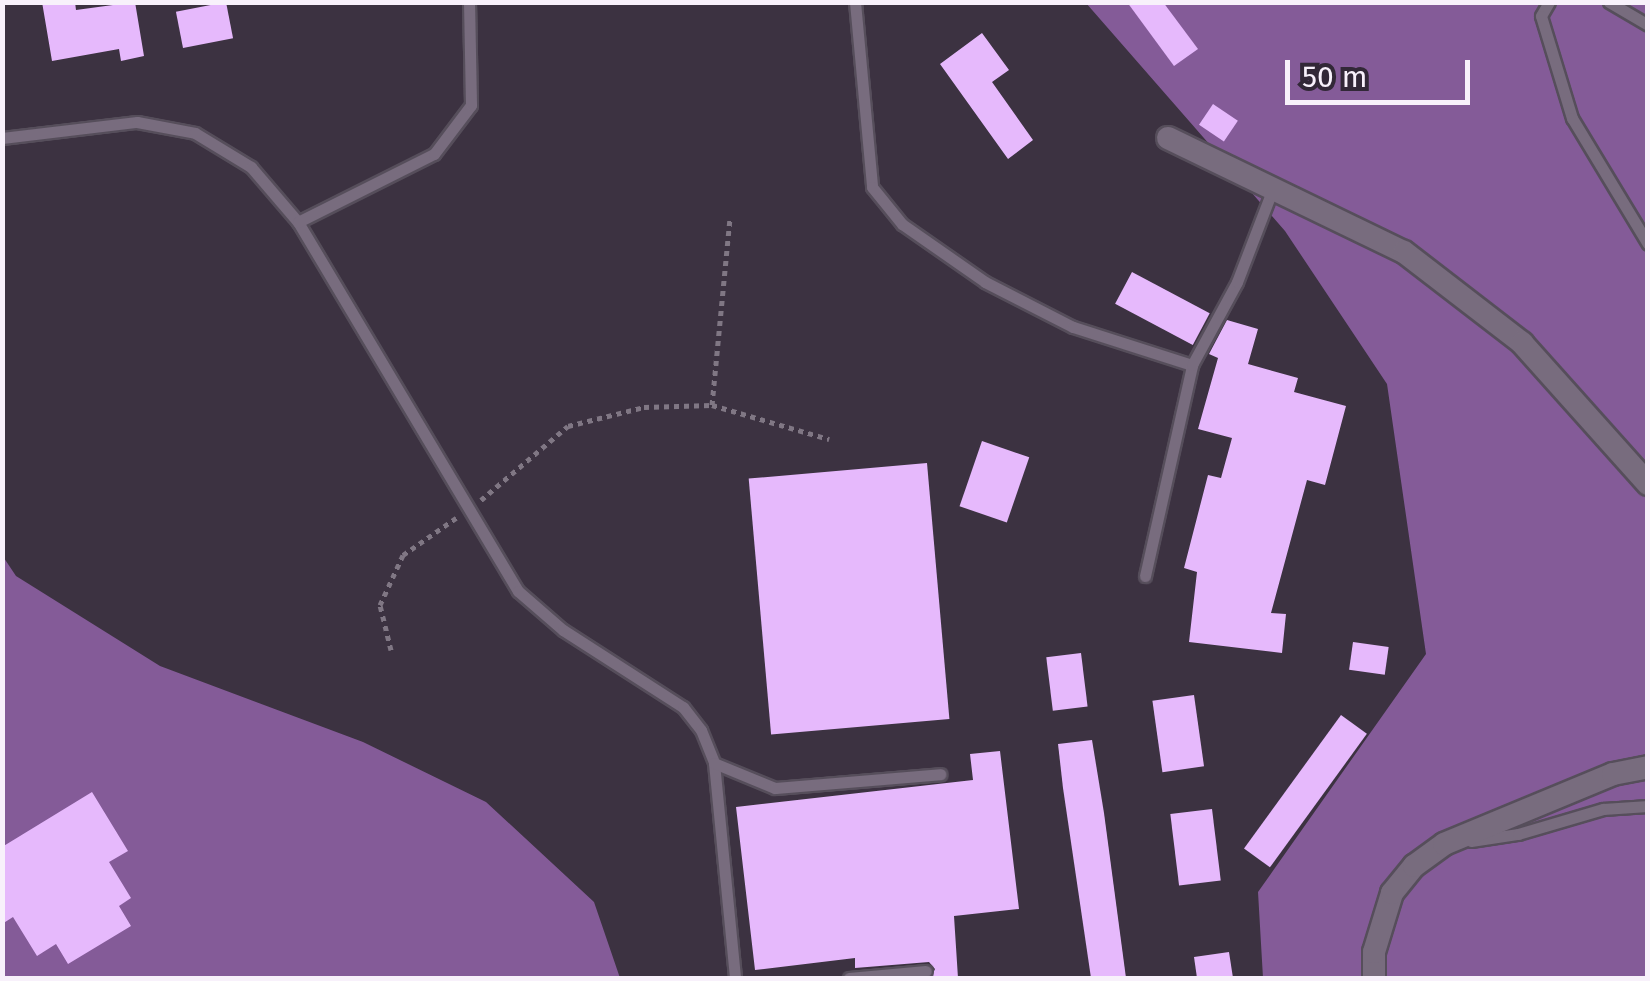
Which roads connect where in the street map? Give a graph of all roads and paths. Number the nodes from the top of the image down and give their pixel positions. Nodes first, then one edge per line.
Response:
1 (469, 2) edge
2 (854, 2) edge
3 (1549, 2) edge
4 (1609, 2) edge
5 (1648, 25) edge
6 (2, 138) edge
7 (1168, 138) dead end
8 (1273, 188) junction
9 (730, 218) dead end
10 (298, 222) junction
11 (1648, 244) edge
12 (1192, 365) junction
13 (712, 406) junction
14 (829, 438) dead end
15 (1648, 484) edge
16 (469, 510) junction
17 (1146, 576) dead end
18 (391, 650) dead end
19 (714, 763) junction
20 (1648, 767) edge
21 (940, 774) dead end
22 (1648, 806) edge
23 (1444, 844) junction
24 (926, 971) dead end
25 (735, 978) edge
26 (849, 978) edge
27 (1374, 978) edge

1 - 10 lane
2 - 12 lane
3 - 11 lane
4 - 5 lane
6 - 10 lane
7 - 8 street
8 - 12 lane
8 - 15 street
9 - 13 path
10 - 16 lane
12 - 17 lane
13 - 14 path
13 - 16 path
16 - 18 path
16 - 19 lane
19 - 21 lane
19 - 25 lane
20 - 23 street
22 - 23 lane
23 - 27 street
24 - 26 lane

